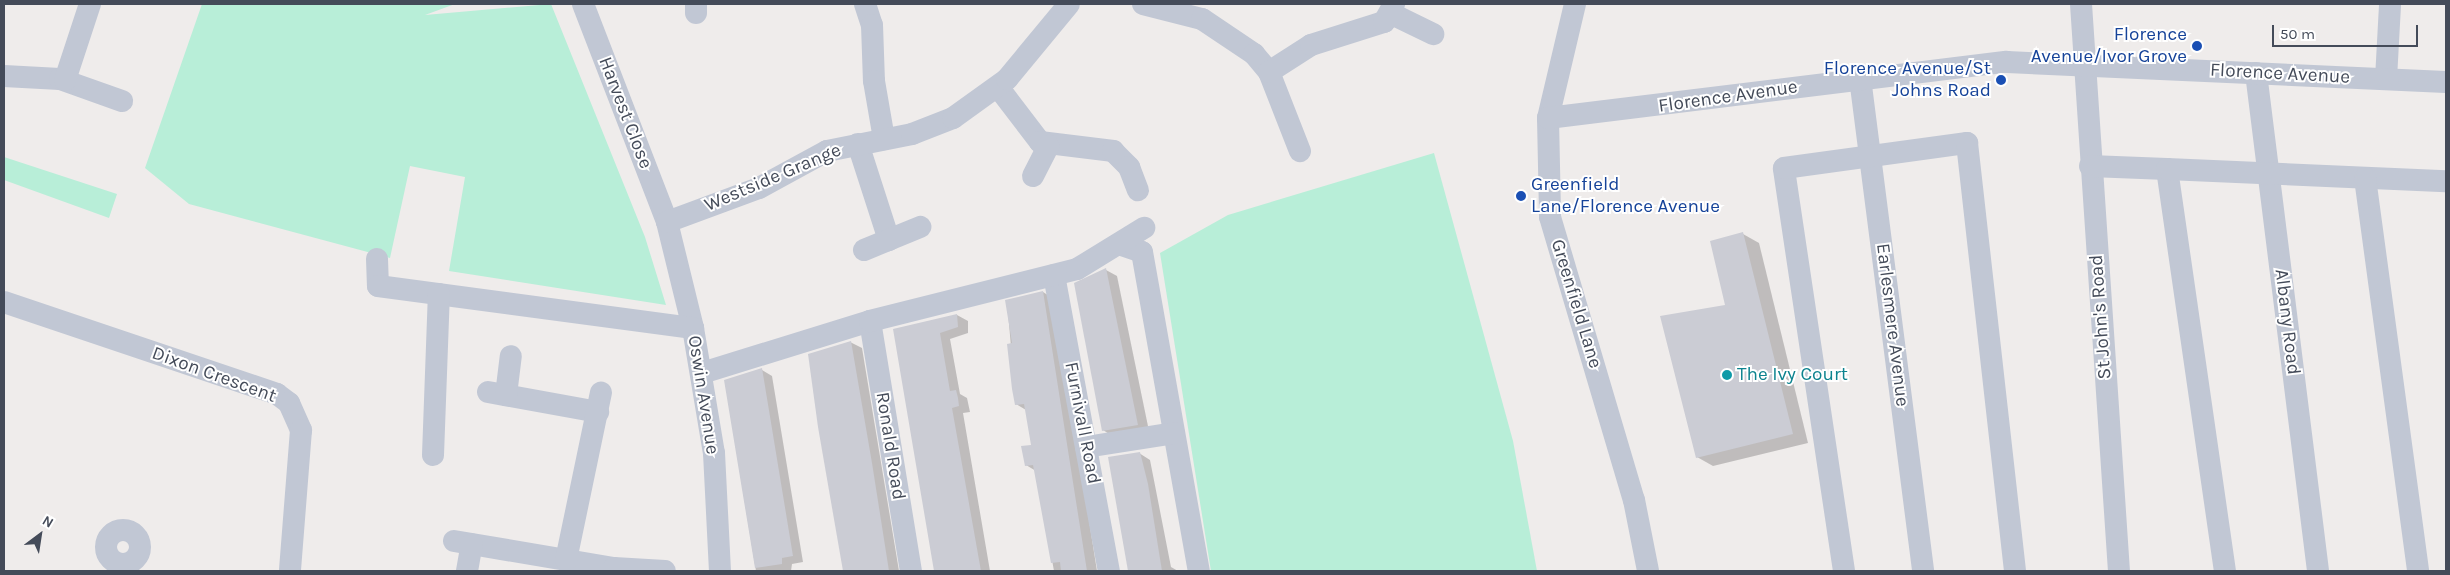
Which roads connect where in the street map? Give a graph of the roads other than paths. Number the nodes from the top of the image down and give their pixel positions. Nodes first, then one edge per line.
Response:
1 (90, 4) edge
2 (583, 4) edge
3 (865, 4) edge
4 (1069, 4) edge
5 (1143, 4) edge
6 (1575, 4) edge
7 (2081, 4) edge
8 (2390, 4) edge
9 (1393, 9) edge
10 (1434, 34) dead end
11 (2082, 62) junction
12 (1269, 72) junction
13 (2256, 73) junction
14 (4, 76) edge
15 (1860, 78) junction
16 (2386, 79) junction
17 (65, 80) junction
18 (2446, 82) edge
19 (998, 87) junction
20 (122, 101) dead end
21 (1548, 118) junction
22 (884, 139) junction
23 (858, 144) junction
24 (1048, 146) junction
25 (1300, 151) dead end
26 (1870, 157) junction
27 (2090, 166) junction
28 (2167, 169) junction
29 (2268, 173) junction
30 (1033, 176) dead end
31 (2365, 178) junction
32 (2446, 181) edge
33 (1138, 190) dead end
34 (666, 222) junction
35 (920, 227) dead end
36 (1144, 228) dead end
37 (889, 240) junction
38 (1119, 244) junction
39 (864, 250) dead end
40 (377, 259) dead end
41 (1054, 274) junction
42 (439, 294) junction
43 (4, 302) edge
44 (870, 321) junction
45 (693, 328) junction
46 (510, 356) dead end
47 (702, 373) junction
48 (1174, 432) junction
49 (1086, 447) junction
50 (432, 455) dead end
51 (566, 560) junction
52 (614, 570) edge
53 (290, 571) edge
54 (467, 571) edge
55 (665, 571) edge
56 (720, 571) edge
57 (911, 571) edge
58 (1110, 571) edge
59 (1199, 571) edge
60 (1648, 571) edge
61 (1844, 571) edge
62 (1924, 571) edge
63 (2015, 571) edge
64 (2119, 571) edge
65 (2225, 571) edge
66 (2318, 571) edge
67 (2418, 571) edge

1 - 17 street
2 - 34 street, Harvest Close
3 - 22 street
4 - 19 street, Westside Grange
5 - 12 street
6 - 21 street, Greenfield Lane
7 - 11 street, St John's Road
8 - 16 street
9 - 10 street
9 - 12 street
11 - 13 street, Florence Avenue
11 - 15 street, Florence Avenue
11 - 27 street, St John's Road
12 - 25 street
13 - 16 street, Florence Avenue
13 - 29 street, Albany Road
14 - 17 street
15 - 21 street, Florence Avenue
15 - 26 street, Earlesmere Avenue
16 - 18 street, Florence Avenue
17 - 20 street
19 - 22 street, Westside Grange
19 - 24 street
21 - 60 street, Greenfield Lane
22 - 23 street, Westside Grange
23 - 34 street, Westside Grange
23 - 37 street
24 - 30 street
24 - 33 street
26 - 61 street
26 - 62 street, Earlesmere Avenue
26 - 63 street
27 - 28 street
27 - 64 street, St John's Road
28 - 29 street
28 - 65 street
29 - 31 street
29 - 66 street, Albany Road
31 - 32 street
31 - 67 street
34 - 45 street, Oswin Avenue
35 - 37 street
36 - 38 street
37 - 39 street
38 - 41 street
38 - 48 street
40 - 42 street
41 - 44 street
41 - 49 street, Furnivall Road
42 - 45 street
42 - 50 street
43 - 53 street, Dixon Crescent
44 - 47 street
44 - 57 street, Ronald Road
45 - 47 street, Oswin Avenue
46 - 51 street
47 - 56 street, Oswin Avenue
48 - 49 street
48 - 59 street
49 - 58 street, Furnivall Road
51 - 52 street
51 - 54 street
52 - 55 street

